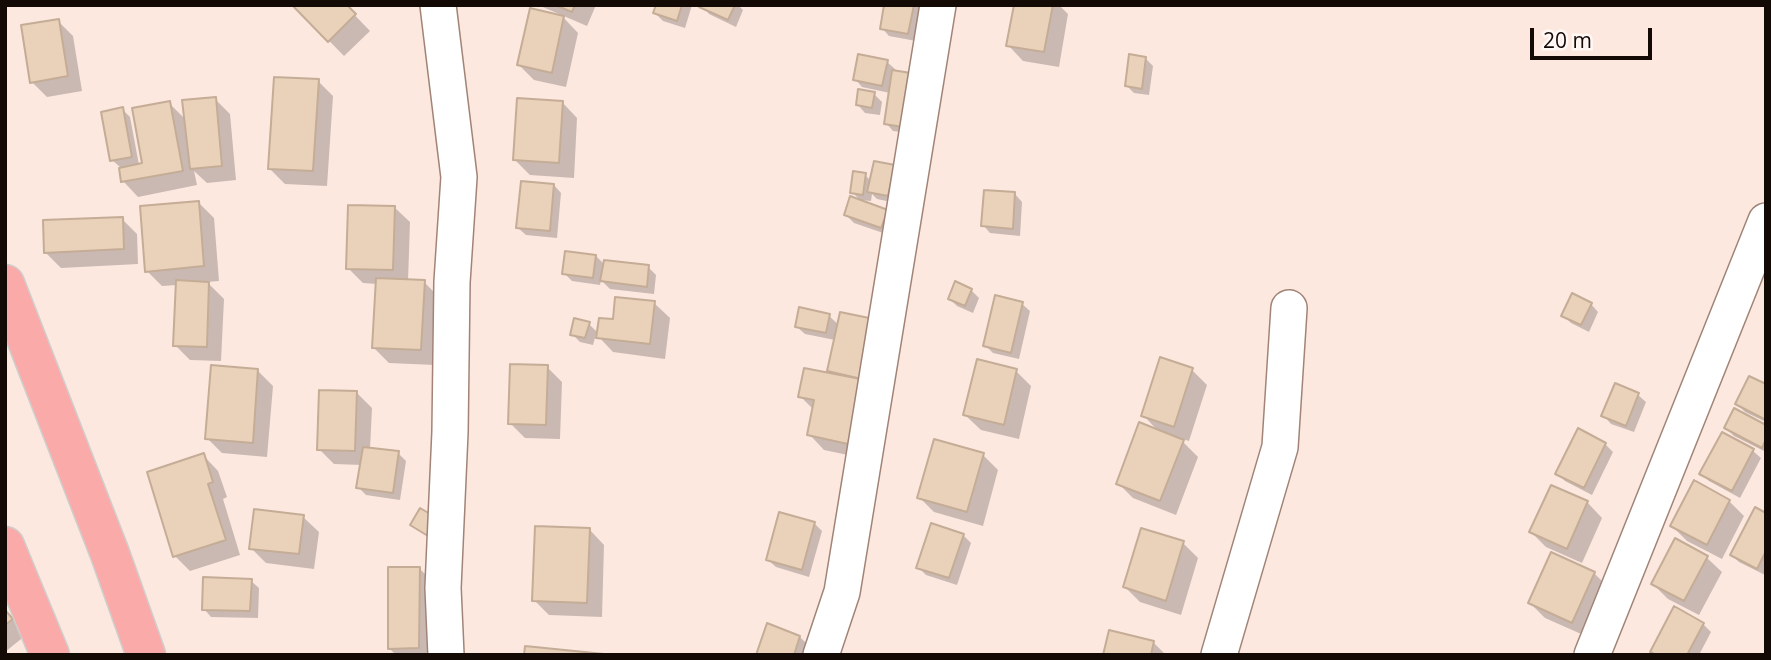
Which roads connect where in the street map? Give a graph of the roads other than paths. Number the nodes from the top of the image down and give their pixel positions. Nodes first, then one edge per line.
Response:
1 (438, 5) edge
2 (938, 5) edge
3 (1766, 221) edge
4 (5, 284) edge
5 (1289, 308) dead end
6 (5, 546) edge
7 (50, 655) edge
8 (146, 655) edge
9 (446, 655) edge
10 (821, 655) edge
11 (1219, 655) edge
12 (1591, 655) edge

1 - 9 street
2 - 10 street
3 - 12 street
4 - 8 main road
5 - 11 street
6 - 7 main road

